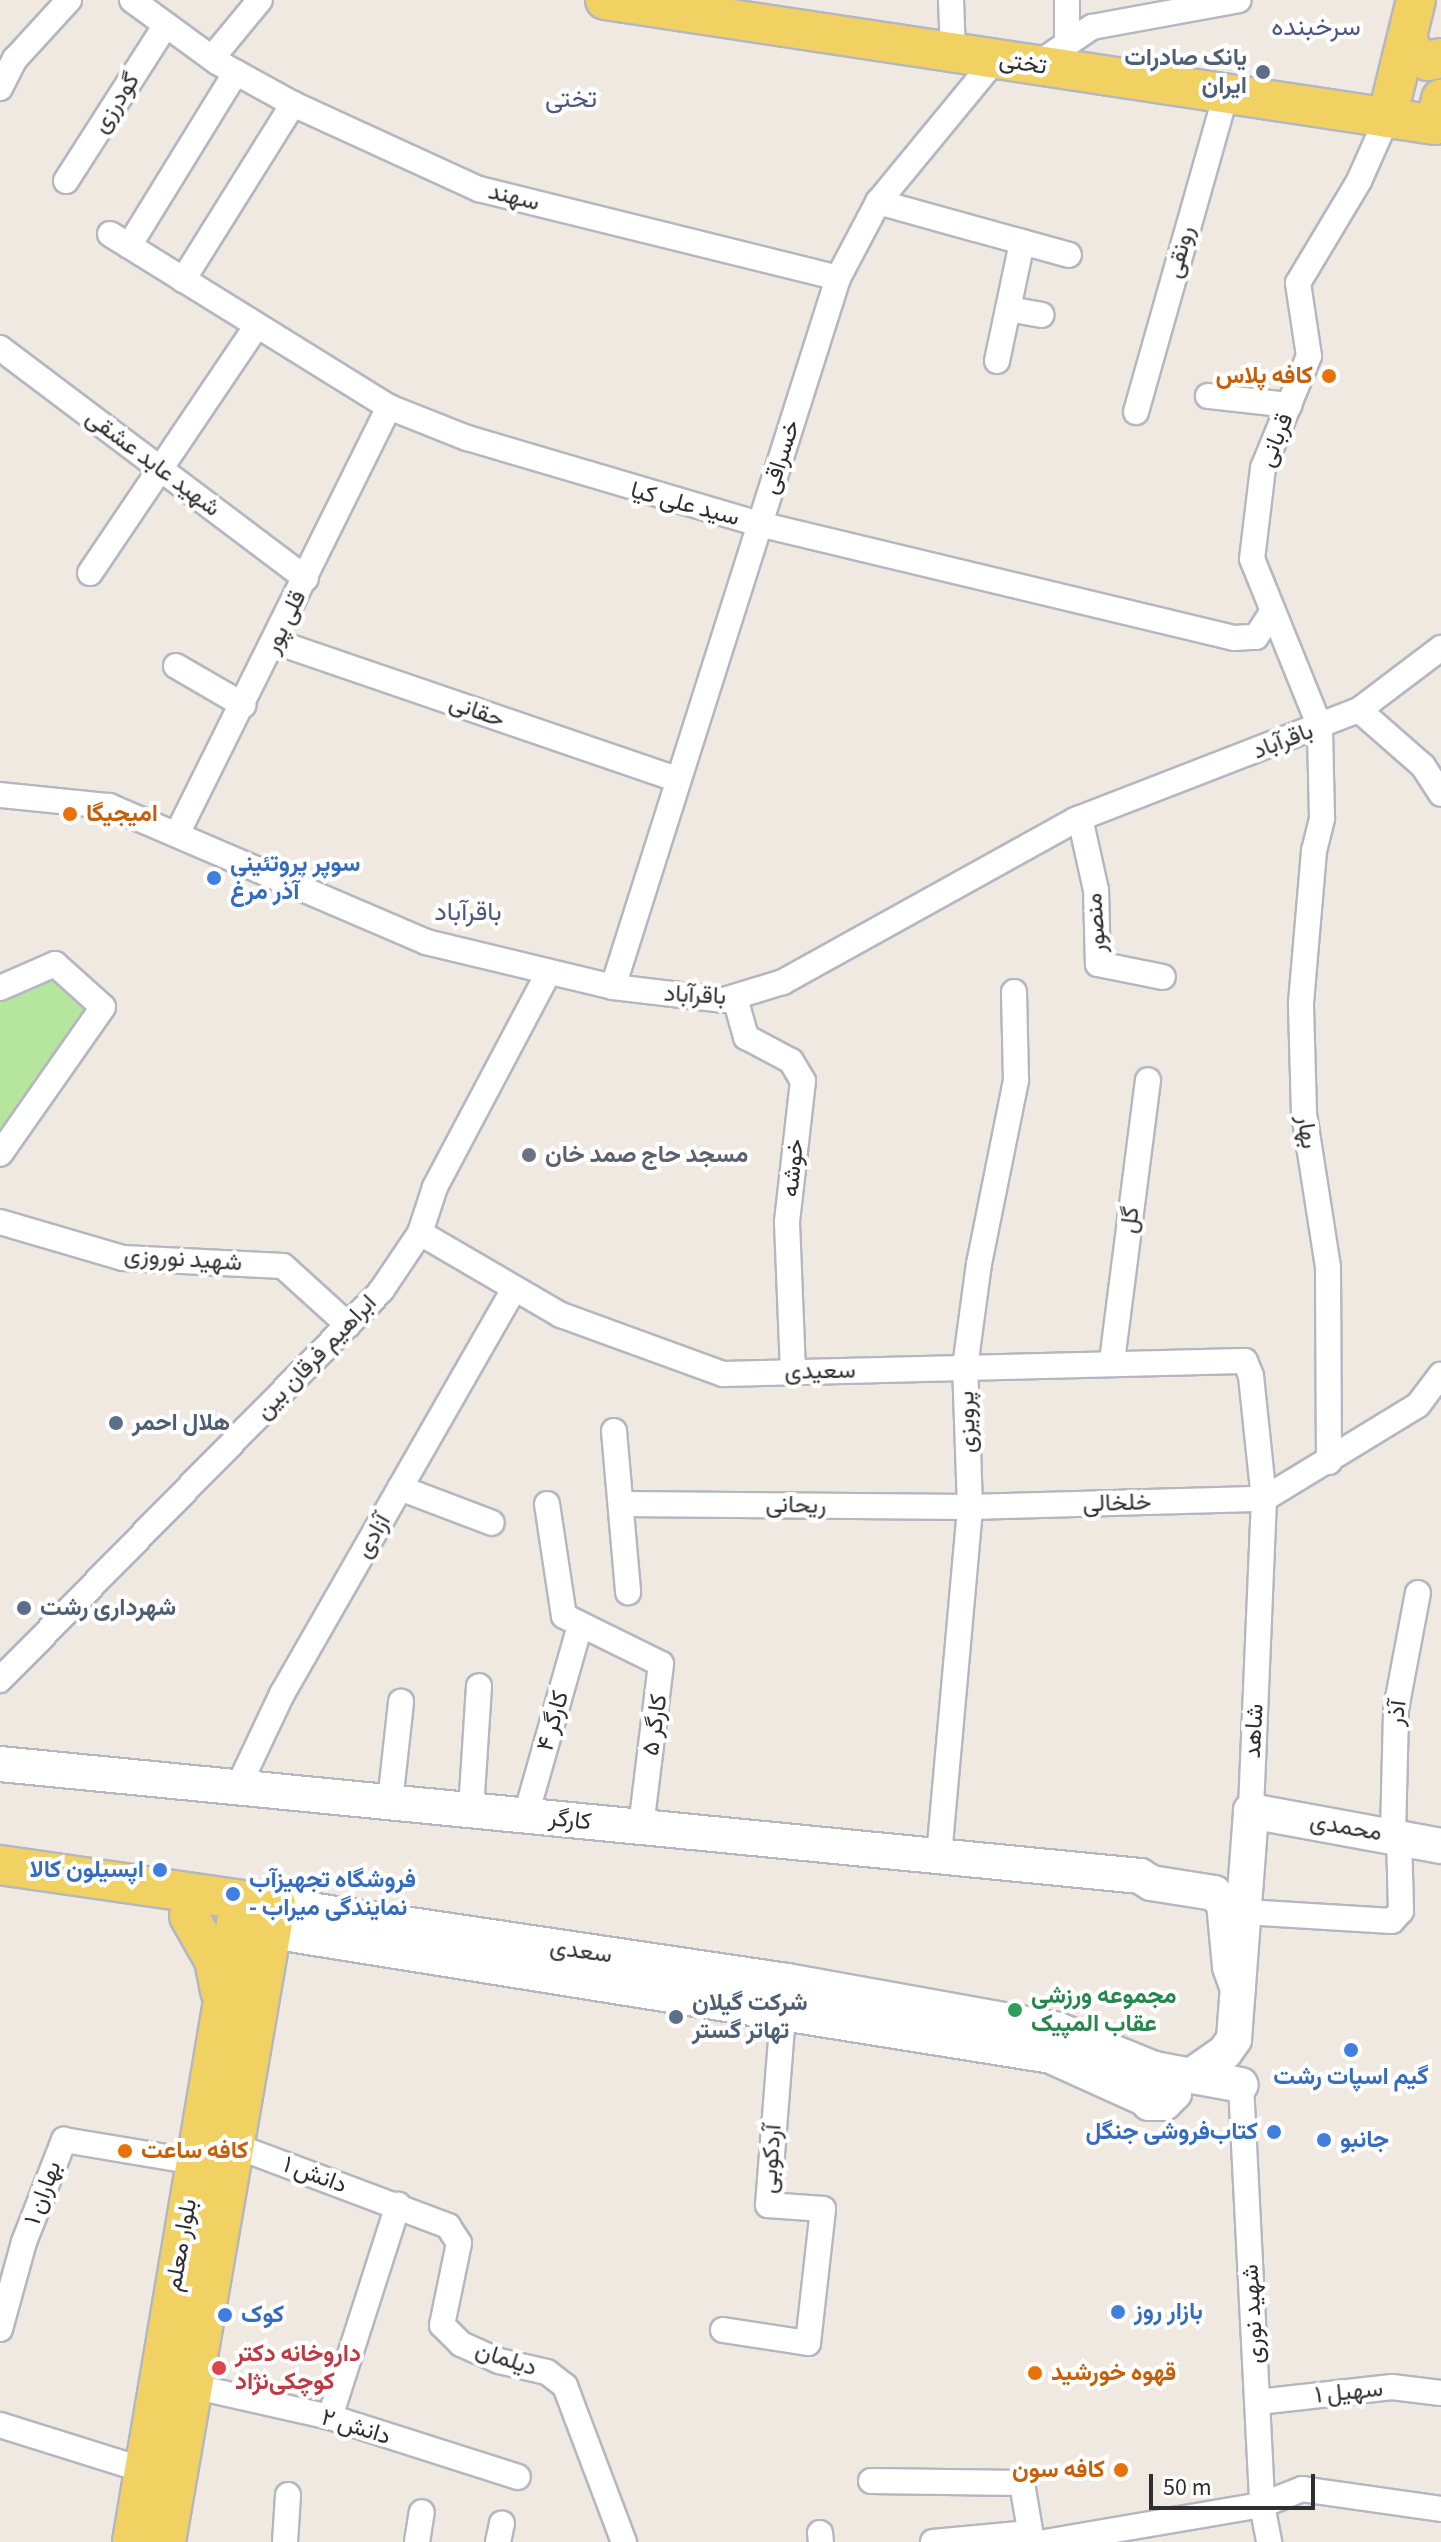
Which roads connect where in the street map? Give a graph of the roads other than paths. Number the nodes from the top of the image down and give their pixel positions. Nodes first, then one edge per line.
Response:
1 (69, 0) edge
2 (132, 0) edge
3 (260, 0) edge
4 (605, 0) edge
5 (951, 0) edge
6 (1067, 0) edge
7 (1239, 0) edge
8 (1416, 0) edge
9 (165, 26) junction
10 (1407, 38) junction
11 (1067, 40) junction
12 (953, 52) junction
13 (212, 58) junction
14 (1441, 58) edge
15 (996, 59) junction
16 (1036, 65) junction
17 (236, 72) junction
18 (0, 88) edge
19 (1226, 94) junction
20 (293, 104) junction
21 (1439, 117) edge
22 (1387, 118) junction
23 (66, 181) dead end
24 (878, 202) junction
25 (1022, 242) junction
26 (1069, 255) dead end
27 (838, 278) junction
28 (183, 280) junction
29 (1008, 309) junction
30 (1041, 315) dead end
31 (256, 327) junction
32 (0, 348) edge
33 (997, 361) dead end
34 (1208, 396) dead end
35 (1290, 405) junction
36 (389, 407) junction
37 (1136, 412) dead end
38 (160, 469) junction
39 (759, 524) junction
40 (90, 573) dead end
41 (306, 579) junction
42 (1272, 612) junction
43 (276, 642) junction
44 (1441, 648) edge
45 (176, 666) dead end
46 (243, 705) junction
47 (1359, 710) junction
48 (1320, 727) junction
49 (678, 780) junction
50 (1441, 794) edge
51 (0, 795) edge
52 (1080, 818) junction
53 (177, 834) junction
54 (548, 974) junction
55 (1163, 977) dead end
56 (613, 987) junction
57 (0, 988) edge
58 (1014, 992) dead end
59 (735, 998) junction
60 (1148, 1080) dead end
61 (0, 1154) edge
62 (0, 1222) edge
63 (420, 1233) junction
64 (514, 1289) junction
65 (348, 1325) junction
66 (1112, 1361) junction
67 (965, 1367) junction
68 (1249, 1367) joint
69 (793, 1371) junction
70 (1441, 1375) edge
71 (614, 1431) dead end
72 (1329, 1462) junction
73 (400, 1488) junction
74 (1264, 1499) junction
75 (547, 1504) dead end
76 (622, 1504) junction
77 (970, 1507) junction
78 (492, 1523) dead end
79 (628, 1592) dead end
80 (1418, 1593) dead end
81 (580, 1626) junction
82 (0, 1680) edge
83 (479, 1686) dead end
84 (401, 1702) dead end
85 (0, 1764) edge
86 (238, 1787) junction
87 (390, 1802) junction
88 (471, 1810) junction
89 (1251, 1811) junction
90 (526, 1815) junction
91 (641, 1827) junction
92 (1396, 1836) junction
93 (1441, 1846) edge
94 (939, 1856) junction
95 (0, 1865) edge
96 (1248, 1872) junction
97 (1140, 1876) junction
98 (0, 1883) edge
99 (1245, 1912) junction
100 (256, 1915) junction
101 (189, 1916) junction
102 (787, 1981) junction
103 (1238, 1989) junction
104 (222, 2001) junction
105 (782, 2015) junction
106 (1164, 2084) junction
107 (1241, 2085) joint
108 (233, 2145) junction
109 (195, 2162) junction
110 (398, 2205) junction
111 (0, 2329) edge
112 (723, 2330) dead end
113 (192, 2386) junction
114 (1441, 2393) edge
115 (1258, 2402) junction
116 (330, 2417) junction
117 (0, 2425) edge
118 (144, 2470) junction
119 (518, 2477) dead end
120 (871, 2481) dead end
121 (288, 2495) dead end
122 (1262, 2505) junction
123 (1441, 2509) edge
124 (422, 2512) dead end
125 (1036, 2539) edge
126 (132, 2542) edge
127 (166, 2542) edge
128 (285, 2542) edge
129 (417, 2542) edge
130 (624, 2542) edge
131 (933, 2542) edge
132 (1269, 2542) edge

1 - 18 street
2 - 9 street, سهند
3 - 13 street
4 - 12 main road, تختی
5 - 12 street
6 - 11 street
7 - 11 street
8 - 10 main road
9 - 13 street, سهند
9 - 23 street, گودرزی
10 - 14 main road
10 - 22 main road
11 - 16 street
12 - 15 main road, تختی
13 - 17 street, سهند
15 - 16 main road, تختی
15 - 24 street, خسراقی
16 - 19 main road, تختی
17 - 20 street, سهند
17 - 28 street, سید علی کیا
19 - 22 main road, تختی
19 - 37 street, رونقی
20 - 27 street, سهند
20 - 28 street
21 - 22 main road, تختی
22 - 35 street, قربانی
24 - 25 street
24 - 27 street, خسراقی
25 - 26 street
25 - 29 street
27 - 39 street, خسراقی
28 - 31 street, سید علی کیا
29 - 30 street
29 - 33 street
31 - 36 street, سید علی کیا
31 - 38 street
32 - 38 street, شهید عابد عشقی
34 - 35 street
35 - 42 street, قربانی
36 - 39 street, سید علی کیا
36 - 41 street, قلی پور
38 - 40 street
38 - 41 street, شهید عابد عشقی
39 - 42 street, سید علی کیا
39 - 49 street, خسراقی
41 - 43 street, قلی پور
42 - 48 street, قربانی
43 - 46 street, قلی پور
43 - 49 street, حقانی
44 - 47 street, باقرآباد
45 - 46 street
46 - 53 street, قلی پور
47 - 48 street, باقرآباد
47 - 50 street
48 - 52 street, باقرآباد
48 - 72 street, بهار
49 - 56 street, خسراقی
51 - 53 street, باقرآباد
52 - 55 street, منصور
52 - 59 street, باقرآباد
53 - 54 street, باقرآباد
54 - 56 street, باقرآباد
54 - 63 street, ابراهیم فرقان بین
56 - 59 street, باقرآباد
57 - 61 street
58 - 67 street, پرویزی
59 - 69 street, خوشه
60 - 66 street, گل
62 - 65 street, شهید نوروزی
63 - 64 street, سعیدی
63 - 65 street, ابراهیم فرقان بین
64 - 69 street, سعیدی
64 - 73 street, آزادی
65 - 82 street, ابراهیم فرقان بین
66 - 67 street, سعیدی
66 - 68 street, سعیدی
67 - 69 street, سعیدی
67 - 77 street, پرویزی
68 - 74 street, شاهد
70 - 72 street
71 - 76 street
72 - 74 street
73 - 78 street
73 - 86 street, آزادی
74 - 77 street, خلخالی
74 - 89 street, شاهد
75 - 81 street
76 - 77 street, ریحانی
76 - 79 street
77 - 94 street, پرویزی
80 - 92 street, آذر
81 - 90 street, کارگر ۴
81 - 91 street, کارگر ۵
83 - 88 street
84 - 87 street
85 - 86 main road, کارگر
86 - 87 main road, کارگر
87 - 88 main road, کارگر
88 - 90 main road, کارگر
89 - 92 main road, محمدی
89 - 96 main road, شاهد
90 - 91 main road, کارگر
91 - 94 main road, کارگر
92 - 93 main road, محمدی
92 - 99 street, آذر
94 - 97 main road, کارگر
95 - 100 main road, سعدی
96 - 97 main road
96 - 99 main road, شاهد
97 - 103 main road
98 - 101 main road, سعدی
99 - 103 main road, شاهد
100 - 101 main road, سعدی
100 - 102 main road, سعدی
100 - 104 main road, بلوار معلم
100 - 105 main road, سعدی
100 - 108 main road, بلوار معلم
101 - 104 main road
102 - 105 street, آردکوبی
102 - 106 main road, سعدی
103 - 106 main road, شاهد
104 - 109 main road, بلوار معلم
105 - 106 main road, سعدی
105 - 112 street, آردکوبی
106 - 107 main road, سعدی
107 - 115 street, شهید نوری
108 - 110 street, دانش ۱
108 - 113 main road, بلوار معلم
109 - 111 street, بهاران ۱
109 - 118 main road, بلوار معلم
110 - 116 street
110 - 130 street, دیلمان
113 - 116 street, دانش ۲
113 - 127 main road, بلوار معلم
114 - 115 street, سهیل ۱
115 - 122 street, شهید نوری
116 - 119 street, دانش ۲
117 - 118 street
118 - 126 main road, بلوار معلم
120 - 125 street
121 - 128 street
122 - 123 street
122 - 125 street
122 - 132 street, شهید نوری
124 - 129 street
125 - 131 street

